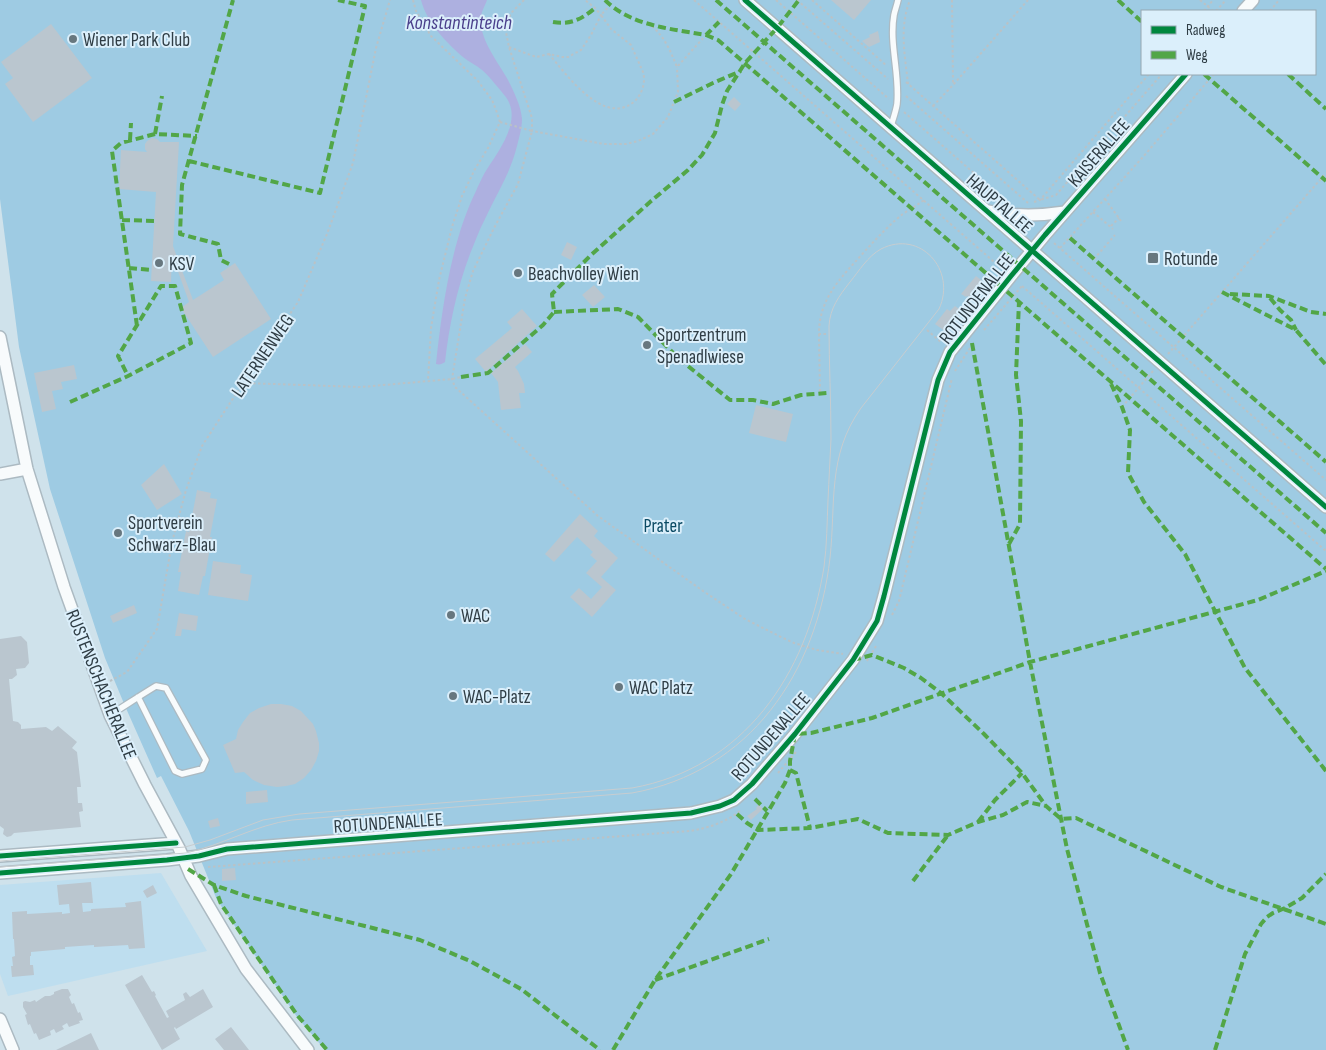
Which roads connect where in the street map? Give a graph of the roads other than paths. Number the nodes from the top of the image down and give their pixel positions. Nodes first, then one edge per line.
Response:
1 (745, 0) edge
2 (898, 0) edge
3 (1253, 0) edge
4 (1244, 10) edge
5 (1185, 75) edge
6 (890, 127) junction
7 (987, 211) junction
8 (1065, 212) junction
9 (1032, 250) junction
10 (0, 337) edge
11 (27, 469) junction
12 (0, 474) edge
13 (1326, 507) edge
14 (138, 697) junction
15 (110, 715) junction
16 (176, 843) junction
17 (0, 856) edge
18 (184, 858) junction
19 (0, 873) edge
20 (0, 1020) edge
21 (13, 1050) edge
22 (308, 1050) edge

1 - 6 street, HAUPTALLEE
2 - 6 lane
3 - 4 street
5 - 8 street, KAISERALLEE
6 - 7 street, HAUPTALLEE
7 - 8 street, KAISERALLEE
7 - 9 street, HAUPTALLEE
8 - 9 street, KAISERALLEE
9 - 13 street, HAUPTALLEE
9 - 18 street, ROTUNDENALLEE
10 - 11 street, RUSTENSCHACHERALLEE
11 - 12 street
11 - 15 street, RUSTENSCHACHERALLEE
14 - 14 lane
14 - 15 lane
15 - 16 street, RUSTENSCHACHERALLEE
16 - 17 street
16 - 18 street, RUSTENSCHACHERALLEE
18 - 19 street, ROTUNDENALLEE
18 - 22 street, RUSTENSCHACHERALLEE
20 - 21 street

